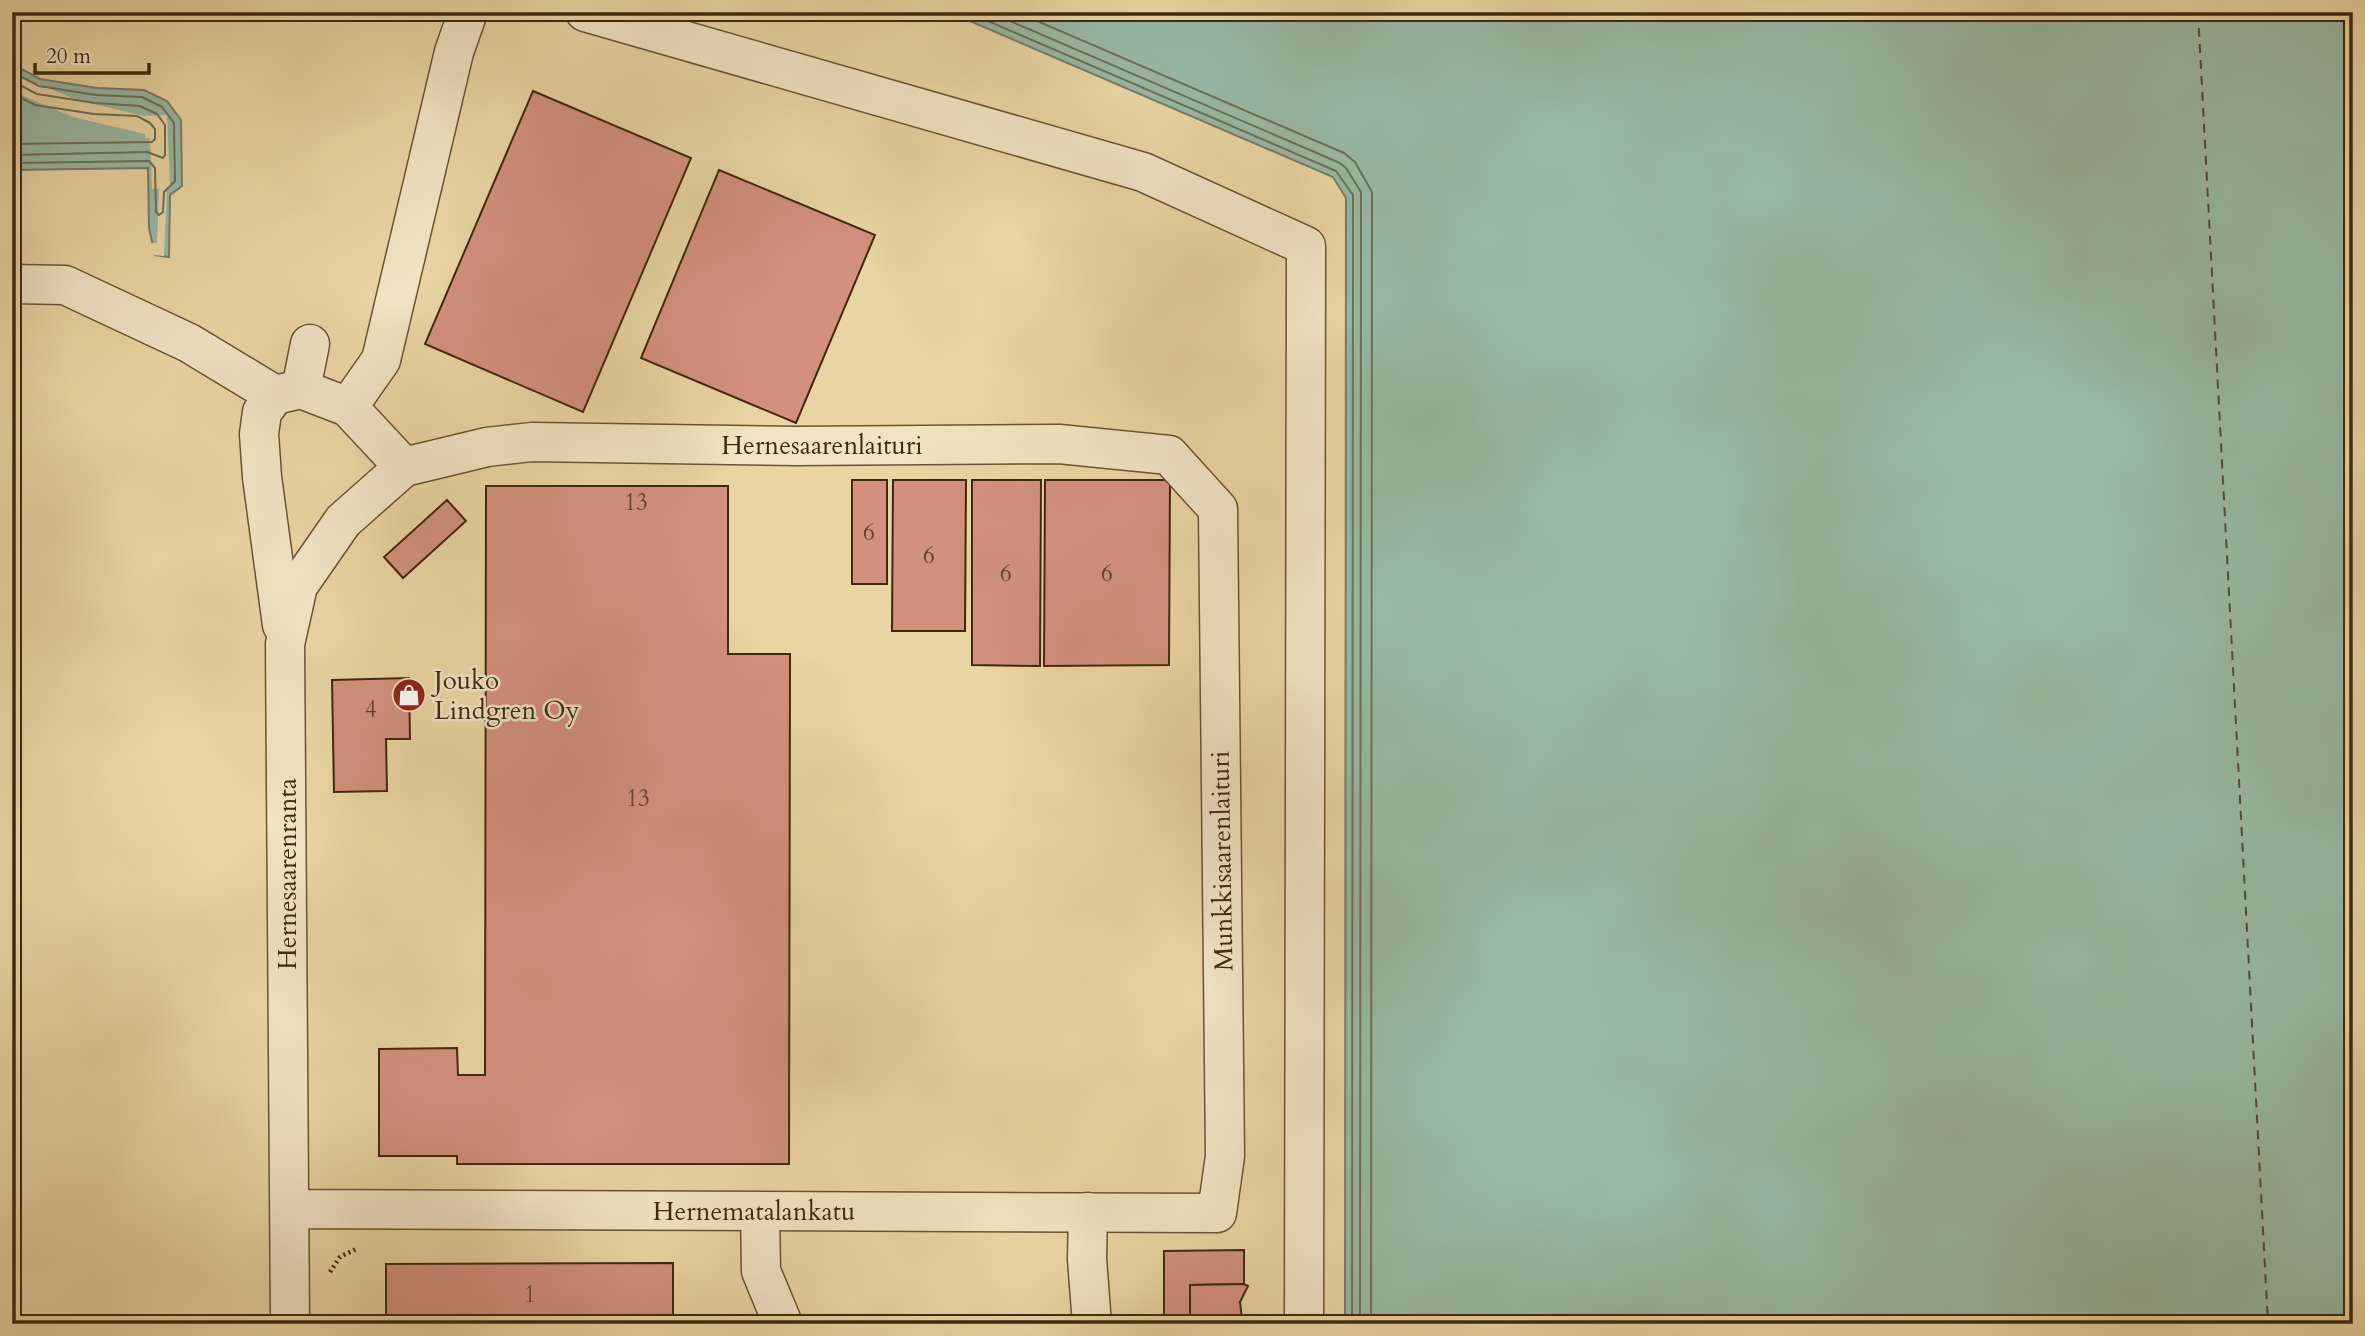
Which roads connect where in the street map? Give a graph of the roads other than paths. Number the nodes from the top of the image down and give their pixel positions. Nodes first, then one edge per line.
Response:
1 (468, 12) edge
2 (585, 12) edge
3 (12, 284) edge
4 (310, 344) dead end
5 (288, 392) junction
6 (348, 407) junction
7 (404, 467) junction
8 (1219, 509) joint
9 (285, 644) junction
10 (290, 1209) junction
11 (760, 1212) junction
12 (1088, 1212) junction
13 (1217, 1213) joint
14 (290, 1324) edge
15 (783, 1324) edge
16 (1092, 1324) edge
17 (1304, 1324) edge

1 - 6 street
2 - 17 street
3 - 5 street
4 - 5 street
5 - 6 street
5 - 9 street
6 - 7 street
7 - 8 street, Hernesaarenlaituri
7 - 9 street, Hernesaarenranta
8 - 13 street, Munkkisaarenlaituri
9 - 10 street, Hernesaarenranta
10 - 11 street, Hernematalankatu
10 - 14 street, Hernesaarenranta
11 - 12 street, Hernematalankatu
11 - 15 street
12 - 13 street, Hernematalankatu
12 - 16 street

